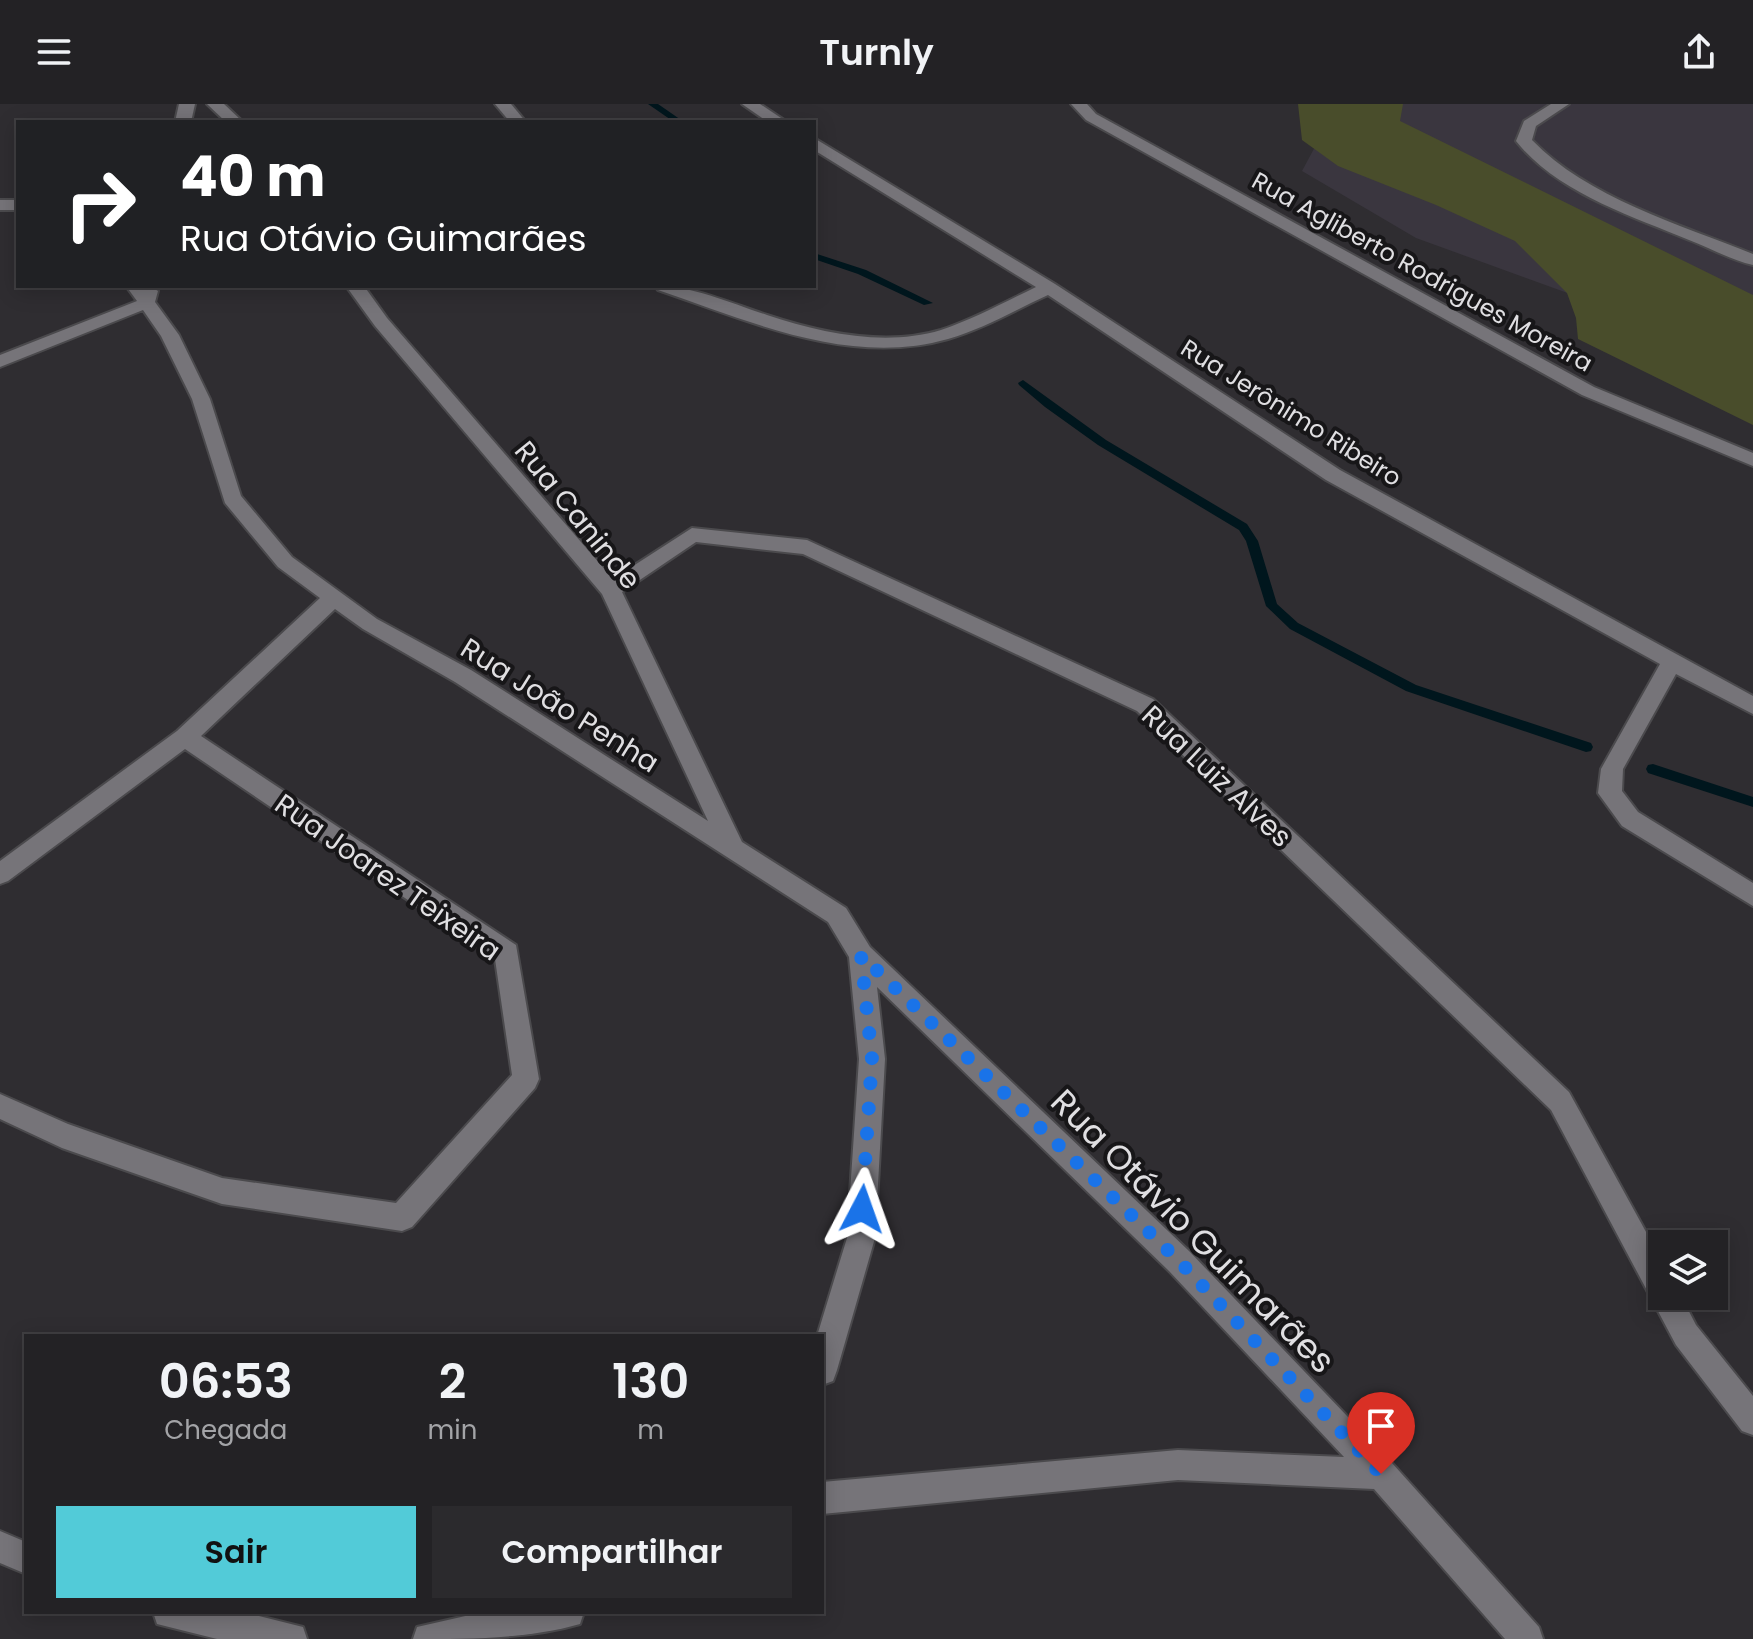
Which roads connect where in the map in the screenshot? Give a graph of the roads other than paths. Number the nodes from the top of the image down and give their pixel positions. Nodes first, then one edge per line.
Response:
1 (215, 104) edge
2 (503, 104) edge
3 (750, 104) edge
4 (1079, 104) edge
5 (1561, 104) edge
6 (233, 120) edge
7 (516, 120) edge
8 (776, 120) edge
9 (816, 144) edge
10 (1753, 260) edge
11 (356, 288) edge
12 (670, 288) edge
13 (1049, 288) junction
14 (148, 294) edge
15 (0, 361) edge
16 (1753, 460) edge
17 (611, 590) junction
18 (334, 598) junction
19 (1673, 660) junction
20 (1753, 706) edge
21 (185, 737) junction
22 (734, 850) junction
23 (0, 874) edge
24 (1753, 896) edge
25 (861, 955) junction
26 (0, 1106) edge
27 (1648, 1264) edge
28 (1673, 1310) edge
29 (824, 1363) edge
30 (1753, 1420) edge
31 (1381, 1474) junction
32 (824, 1498) edge
33 (0, 1547) edge
34 (24, 1557) edge
35 (178, 1614) edge
36 (558, 1614) edge
37 (291, 1639) edge
38 (429, 1639) edge
39 (1527, 1639) edge

1 - 6 street
2 - 7 street
3 - 8 street
4 - 16 street, Rua Agliberto Rodrigues Moreira
5 - 10 street
9 - 13 street, Rua Jerônimo Ribeiro
11 - 17 street, Rua Caninde
12 - 13 street
13 - 19 street, Rua Jerônimo Ribeiro
14 - 15 street
14 - 18 street, Rua João Penha
17 - 22 street, Rua Caninde
17 - 27 street, Rua Luiz Alves
18 - 21 street
18 - 22 street, Rua João Penha
19 - 20 street, Rua Jerônimo Ribeiro
19 - 24 street
21 - 23 street
21 - 26 street, Rua Joarez Teixeira
22 - 25 street, Rua João Penha
25 - 29 street
25 - 31 street, Rua Otávio Guimarães
28 - 30 street
31 - 32 street
31 - 39 street, Rua Otávio Guimarães
33 - 34 street
35 - 37 street
36 - 38 street

